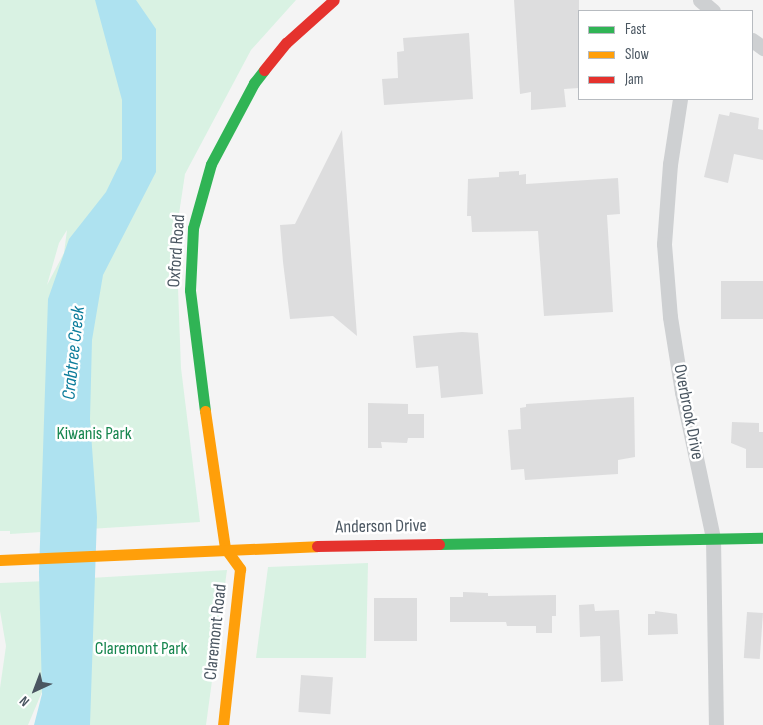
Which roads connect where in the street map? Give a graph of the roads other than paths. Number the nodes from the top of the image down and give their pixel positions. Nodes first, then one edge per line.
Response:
1 (334, 0) edge
2 (699, 0) edge
3 (712, 10) edge
4 (680, 100) edge
5 (714, 538) junction
6 (763, 538) edge
7 (225, 548) junction
8 (1, 560) edge
9 (223, 725) edge
10 (716, 725) edge

1 - 7 street, Oxford Road
2 - 3 street
4 - 5 street, Overbrook Drive
5 - 6 street, Anderson Drive
5 - 7 street, Anderson Drive
5 - 10 street, Overbrook Drive
7 - 8 street, Anderson Drive
7 - 9 street, Claremont Road

